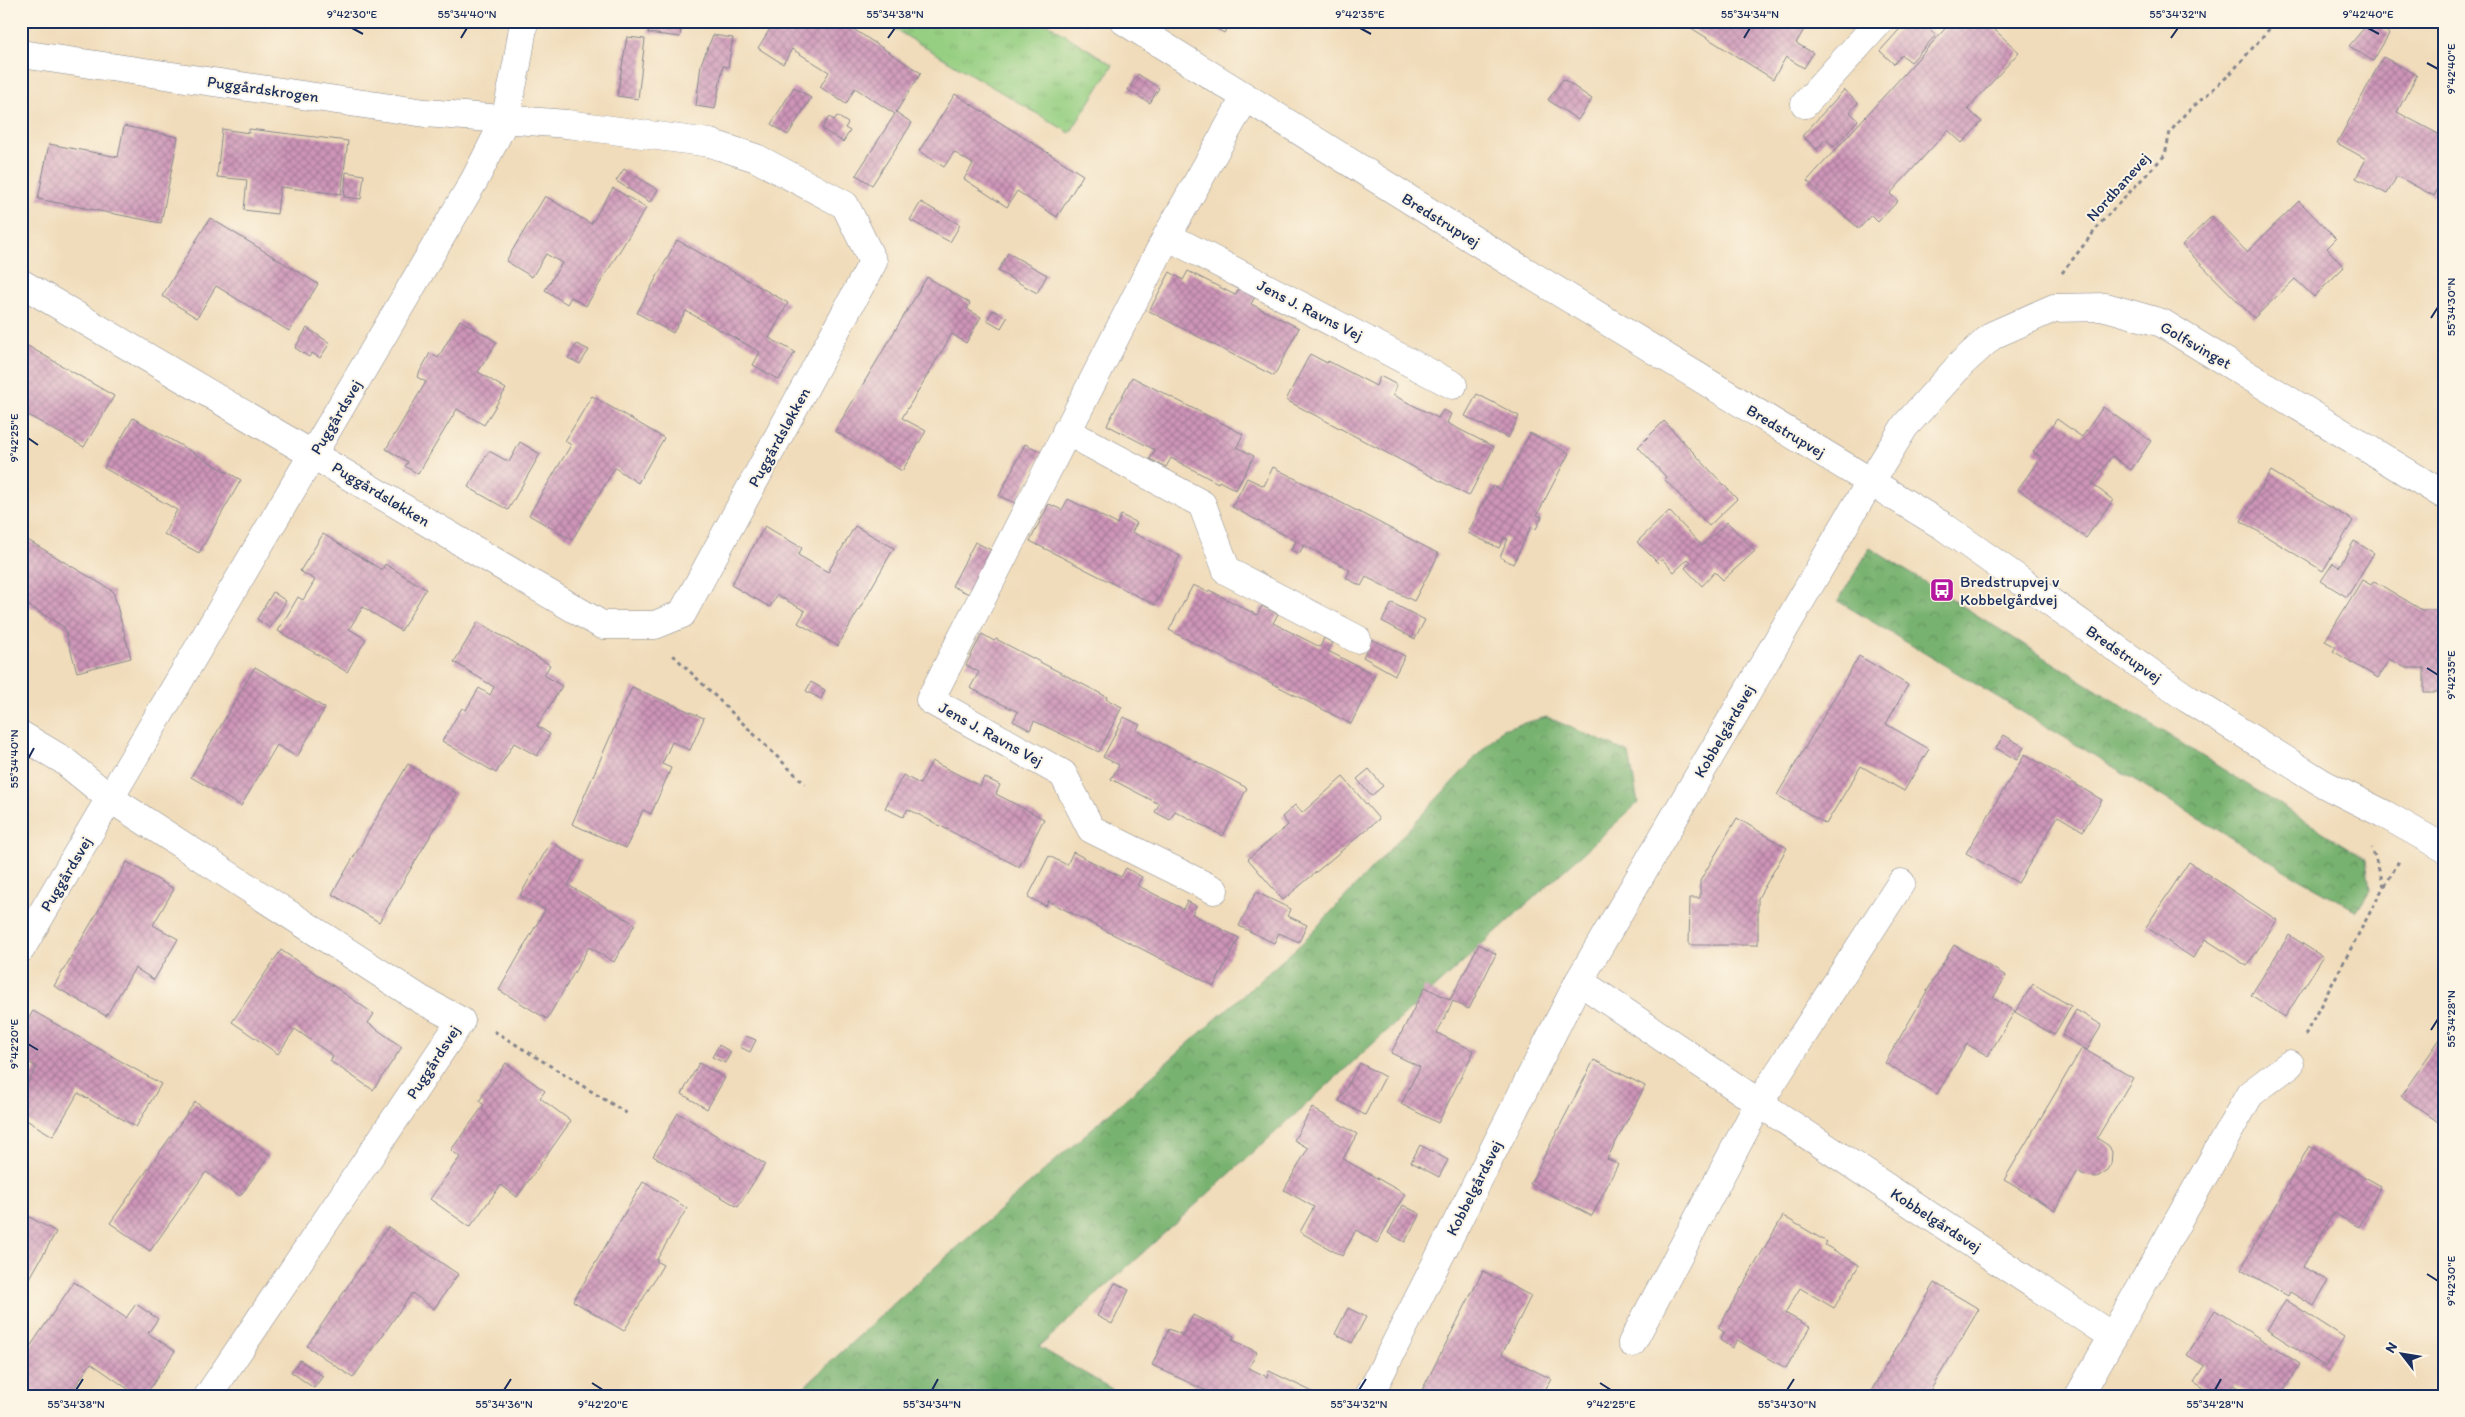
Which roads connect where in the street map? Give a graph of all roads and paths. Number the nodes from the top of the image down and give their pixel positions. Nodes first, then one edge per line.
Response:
1 (524, 21) edge
2 (1124, 21) edge
3 (1880, 21) edge
4 (2276, 21) edge
5 (21, 54) edge
6 (1245, 98) junction
7 (1805, 104) dead end
8 (505, 120) junction
9 (1167, 236) junction
10 (21, 283) edge
11 (2054, 308) junction
12 (1453, 385) dead end
13 (1066, 431) junction
14 (314, 454) junction
15 (1870, 482) junction
16 (2444, 495) edge
17 (655, 625) junction
18 (1357, 639) dead end
19 (21, 735) edge
20 (805, 784) dead end
21 (111, 799) junction
22 (2384, 814) junction
23 (2444, 848) edge
24 (2401, 857) dead end
25 (1901, 883) dead end
26 (2384, 886) junction
27 (1214, 890) dead end
28 (21, 949) edge
29 (1579, 981) junction
30 (461, 1021) junction
31 (2290, 1064) joint
32 (1759, 1103) junction
33 (628, 1114) dead end
34 (2113, 1338) junction
35 (1632, 1343) dead end
36 (208, 1396) edge
37 (1369, 1396) edge
38 (2079, 1396) edge

1 - 8 street, Puggårdsvej
2 - 6 street, Bredstrupvej
3 - 7 street
4 - 11 path, Nordbanevej
5 - 8 street, Puggårdskrogen
6 - 9 street, Jens J. Ravns Vej
6 - 15 street, Bredstrupvej
8 - 14 street, Puggårdsvej
8 - 17 street, Puggårdsløkken
9 - 12 street, Jens J. Ravns Vej
9 - 13 street, Jens J. Ravns Vej
10 - 14 street
11 - 15 street, Golfsvinget
11 - 16 street, Golfsvinget
13 - 18 street
13 - 27 street, Jens J. Ravns Vej
14 - 17 street, Puggårdsløkken
14 - 21 street, Puggårdsvej
15 - 22 street, Bredstrupvej
15 - 29 street, Kobbelgårdsvej
17 - 20 path
19 - 21 street, Puggårdsvej
21 - 28 street, Puggårdsvej
21 - 30 street, Puggårdsvej
22 - 23 street, Bredstrupvej
22 - 26 path
24 - 26 path
25 - 32 street
26 - 31 path
29 - 32 street, Kobbelgårdsvej
29 - 37 street, Kobbelgårdsvej
30 - 33 path
30 - 36 street, Puggårdsvej
31 - 34 street
32 - 34 street, Kobbelgårdsvej
32 - 35 street
34 - 38 street

